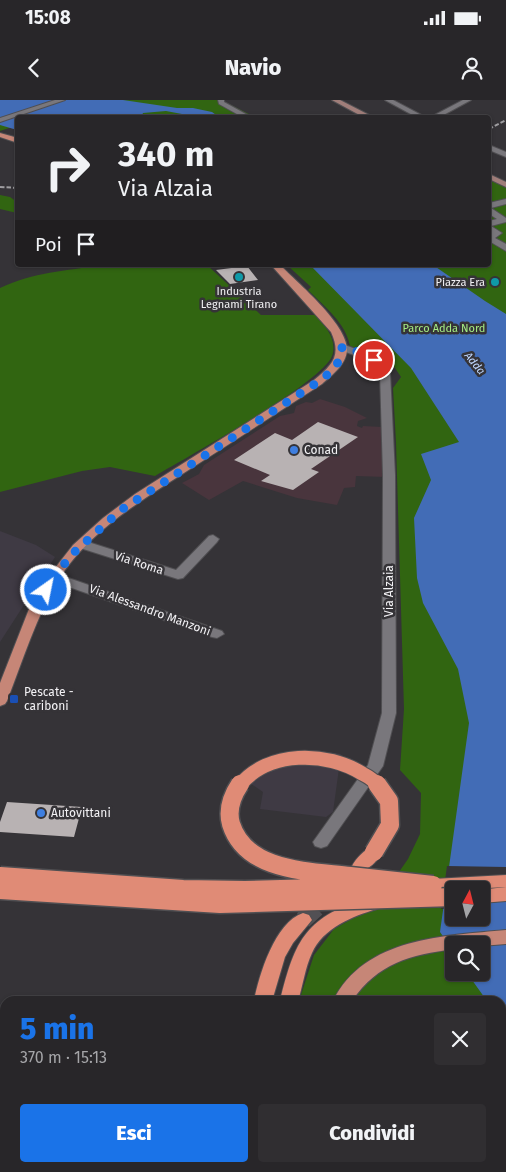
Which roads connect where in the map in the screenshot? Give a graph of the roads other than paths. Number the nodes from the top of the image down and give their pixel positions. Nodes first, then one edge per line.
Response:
1 (62, 100) edge
2 (221, 100) edge
3 (335, 100) edge
4 (388, 100) edge
5 (468, 100) edge
6 (15, 115) edge
7 (16, 115) edge
8 (244, 115) edge
9 (366, 115) edge
10 (418, 115) edge
11 (438, 115) edge
12 (0, 120) edge
13 (0, 135) edge
14 (15, 140) edge
15 (491, 148) edge
16 (506, 155) edge
17 (491, 177) edge
18 (506, 185) edge
19 (491, 198) edge
20 (506, 201) edge
21 (491, 205) edge
22 (506, 210) edge
23 (493, 212) edge
24 (491, 225) edge
25 (491, 228) edge
26 (491, 237) edge
27 (491, 239) edge
28 (506, 250) edge
29 (491, 252) edge
30 (277, 267) edge
31 (342, 347) junction
32 (213, 539) dead end
33 (81, 544) junction
34 (54, 577) junction
35 (217, 634) dead end
36 (0, 701) edge
37 (321, 842) dead end
38 (360, 866) dead end
39 (0, 876) edge
40 (433, 885) junction
41 (0, 890) edge
42 (495, 893) edge
43 (445, 897) edge
44 (445, 898) edge
45 (303, 920) tunnel mouth
46 (506, 937) edge
47 (265, 996) edge
48 (290, 996) edge
49 (345, 996) edge

1 - 7 street
2 - 8 street
3 - 9 main road
4 - 10 street
5 - 11 street
6 - 12 street
13 - 14 main road
15 - 16 street
17 - 18 main road
19 - 20 street
20 - 21 street
22 - 23 street
23 - 24 street
25 - 26 street
27 - 28 street
28 - 29 street
30 - 31 main road
31 - 33 main road
31 - 37 street, Via Alzaia
32 - 33 street, Via Roma
33 - 34 main road
34 - 35 street, Via Alessandro Manzoni
34 - 36 main road
38 - 40 highway, bridge
39 - 40 highway, bridge
40 - 42 highway
41 - 43 highway, bridge
44 - 48 highway, bridge
45 - 47 highway
46 - 49 main road

